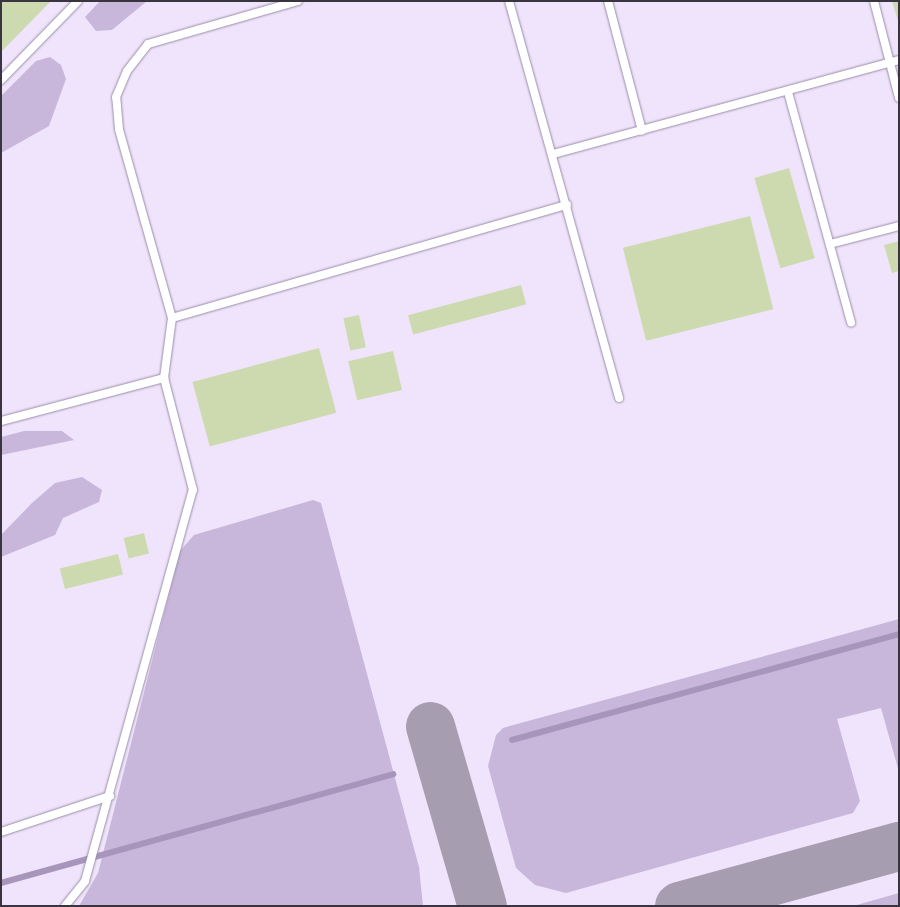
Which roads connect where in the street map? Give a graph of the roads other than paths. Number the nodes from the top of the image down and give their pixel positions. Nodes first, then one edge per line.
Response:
1 (78, 1) edge
2 (298, 1) edge
3 (509, 1) edge
4 (608, 1) edge
5 (874, 1) edge
6 (899, 60) edge
7 (890, 63) junction
8 (1, 80) edge
9 (788, 92) junction
10 (899, 98) edge
11 (642, 131) junction
12 (553, 154) junction
13 (567, 205) junction
14 (899, 226) edge
15 (830, 244) junction
16 (172, 318) junction
17 (851, 323) dead end
18 (164, 378) junction
19 (619, 398) dead end
20 (1, 421) edge
21 (110, 796) junction
22 (1, 832) edge
23 (65, 906) edge

1 - 8 lane
2 - 16 lane
3 - 12 lane
4 - 11 lane
5 - 7 lane
6 - 7 lane
7 - 9 lane
7 - 10 lane
9 - 11 lane
9 - 15 lane
11 - 12 lane
12 - 13 lane
13 - 16 lane
13 - 19 lane
14 - 15 lane
15 - 17 lane
16 - 18 lane
18 - 20 lane
18 - 21 lane
21 - 22 lane
21 - 23 lane

